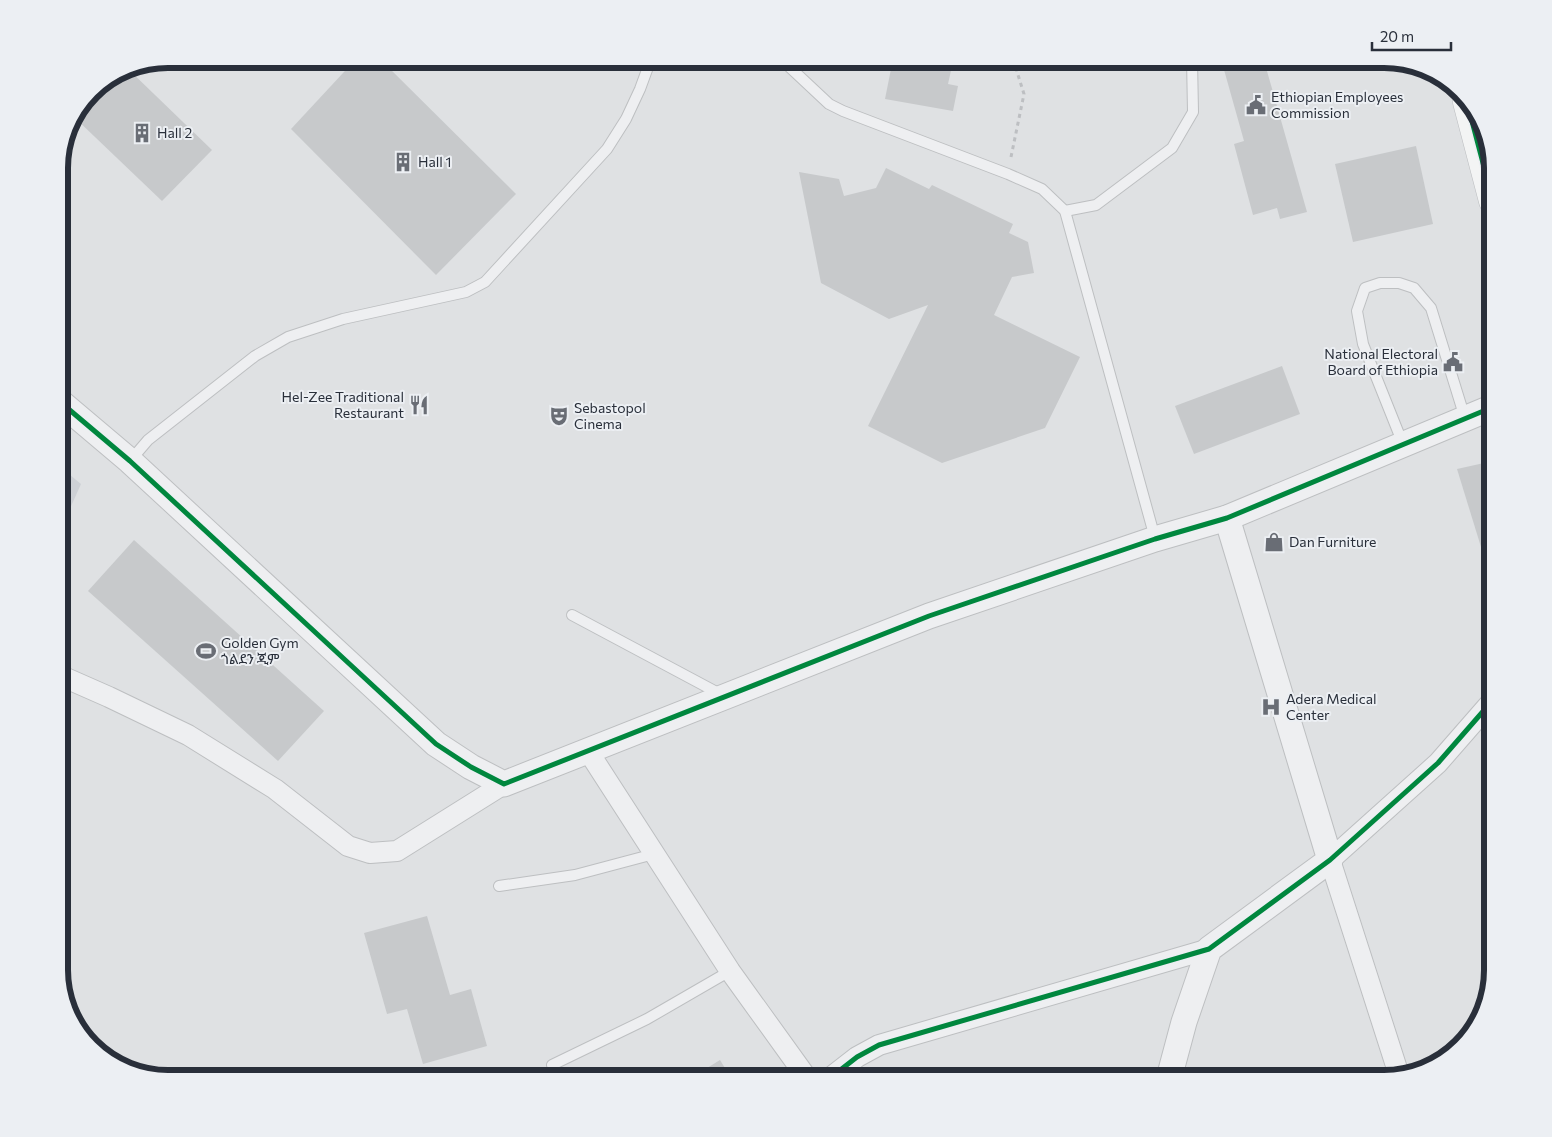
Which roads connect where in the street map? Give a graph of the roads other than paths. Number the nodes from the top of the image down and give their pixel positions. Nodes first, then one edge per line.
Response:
1 (648, 68) edge
2 (791, 68) edge
3 (1192, 68) edge
4 (1473, 121) edge
5 (1484, 165) edge
6 (1065, 211) junction
7 (68, 408) edge
8 (1484, 411) edge
9 (1465, 419) junction
10 (1403, 445) junction
11 (130, 460) junction
12 (1227, 518) junction
13 (1155, 539) junction
14 (572, 615) dead end
15 (68, 679) edge
16 (725, 697) junction
17 (1484, 710) edge
18 (588, 751) junction
19 (504, 784) junction
20 (654, 854) junction
21 (1330, 860) junction
22 (498, 886) dead end
23 (1209, 949) junction
24 (730, 971) junction
25 (552, 1065) dead end
26 (1397, 1069) edge
27 (801, 1070) edge
28 (840, 1070) edge
29 (1170, 1070) edge

1 - 11 lane
2 - 6 lane
3 - 6 lane
4 - 5 main road
6 - 13 lane
7 - 11 street
8 - 9 street
9 - 10 street
9 - 10 lane
10 - 12 street
11 - 19 street
12 - 13 street
12 - 21 street
13 - 16 street
14 - 16 lane
15 - 19 street
16 - 18 street
17 - 21 street
18 - 19 street
18 - 20 street
20 - 22 lane
20 - 24 street
21 - 23 street
21 - 26 street
23 - 28 street
23 - 29 street
24 - 25 lane
24 - 27 street

